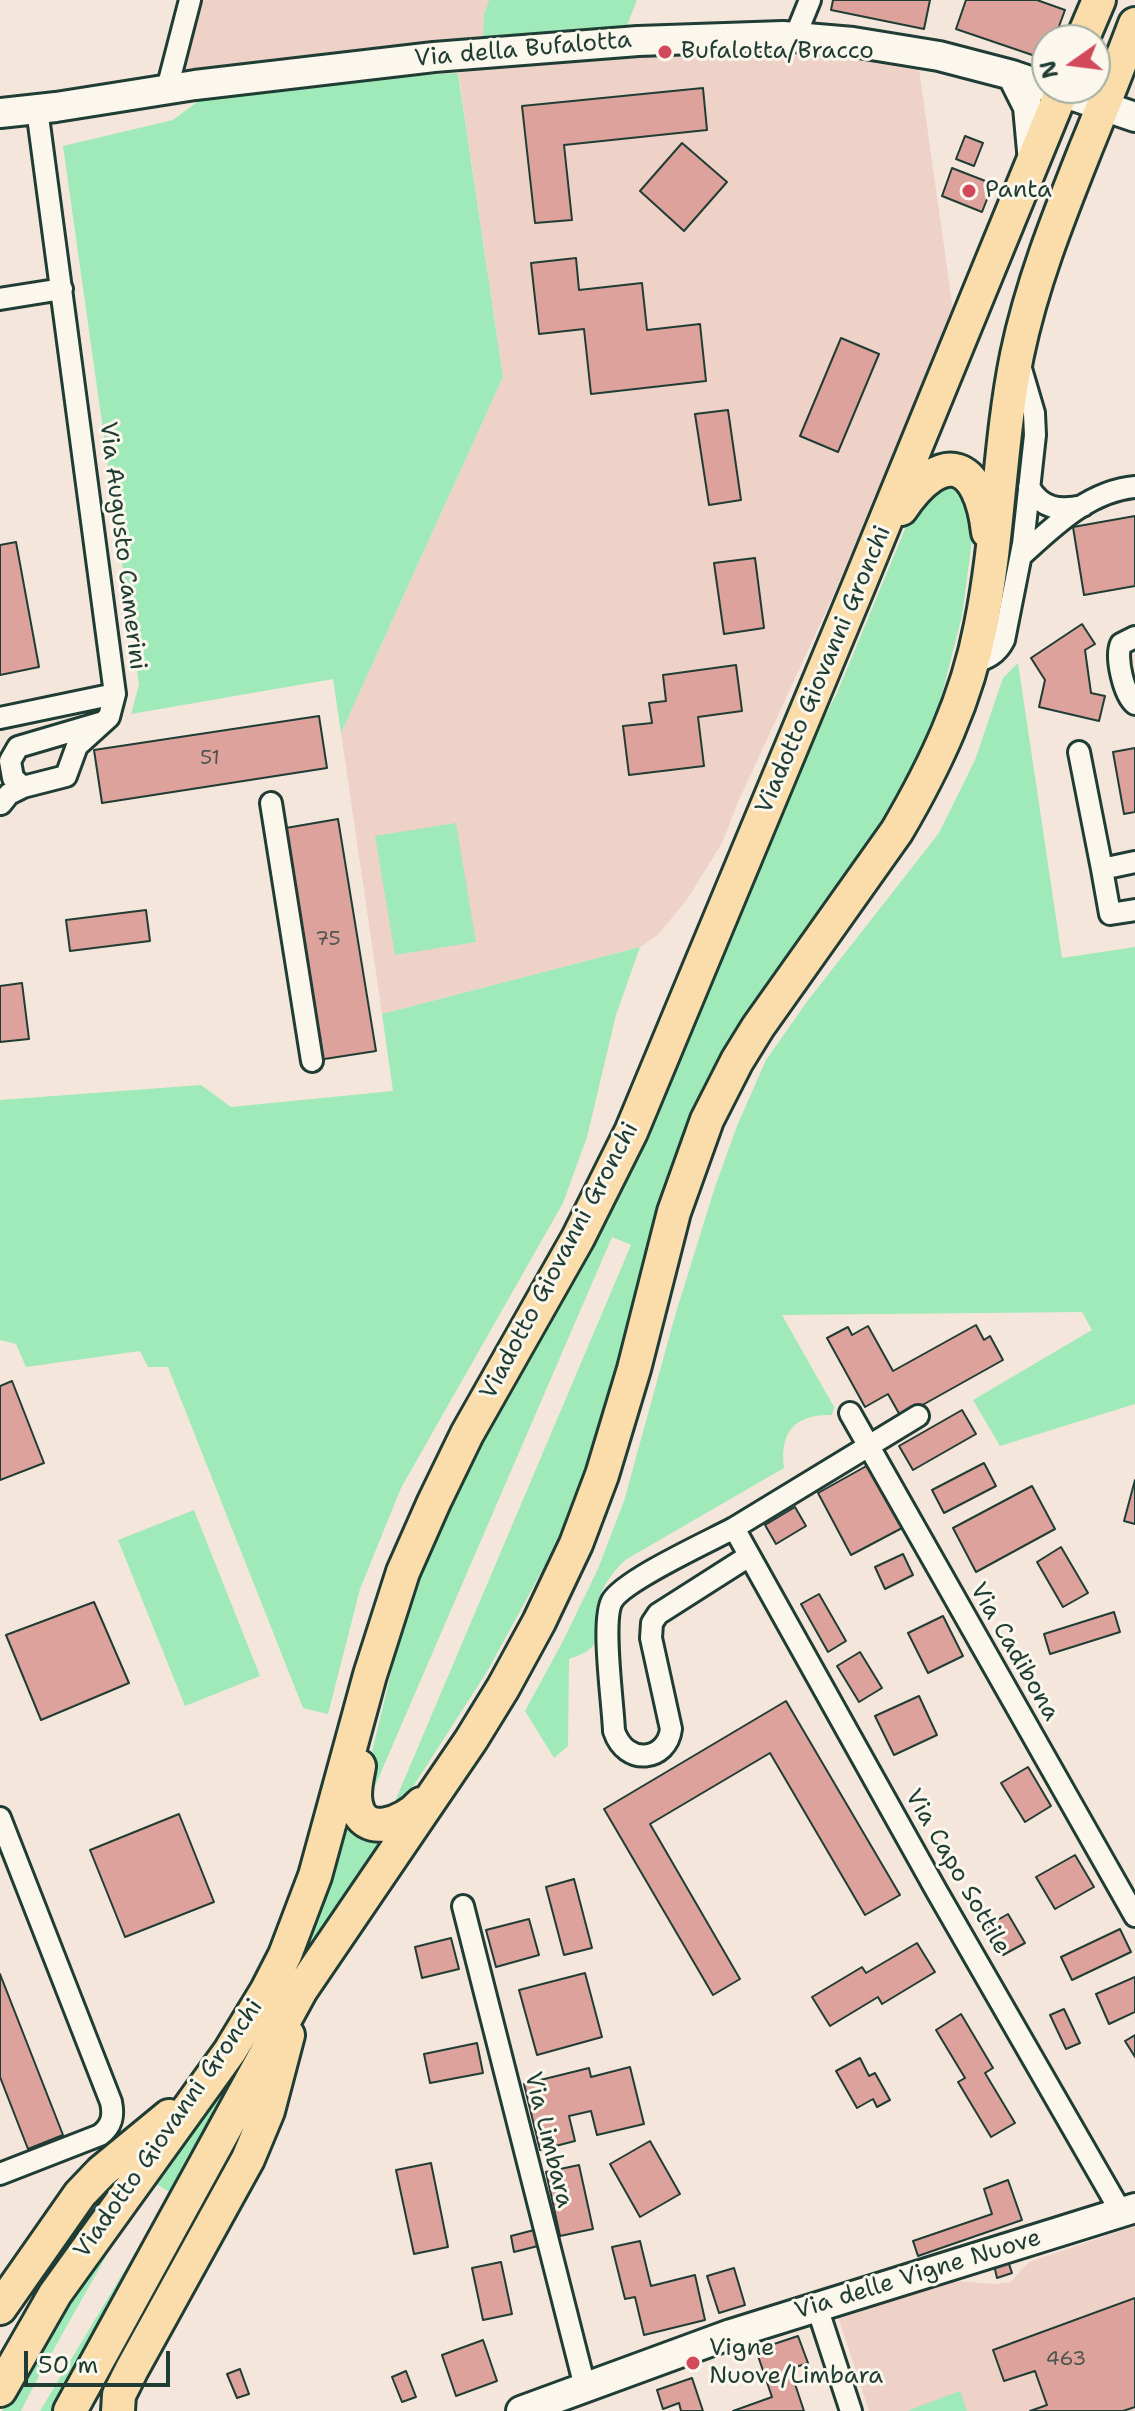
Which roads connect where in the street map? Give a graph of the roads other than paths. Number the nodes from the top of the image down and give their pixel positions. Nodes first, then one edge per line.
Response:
1 (190, 0) edge
2 (810, 0) edge
3 (1099, 0) edge
4 (1089, 24) edge
5 (1135, 24) edge
6 (795, 37) junction
7 (1012, 75) junction
8 (1031, 81) edge
9 (167, 89) junction
10 (1056, 104) edge
11 (1097, 104) edge
12 (1102, 106) junction
13 (37, 109) junction
14 (0, 113) edge
15 (1135, 117) edge
16 (1033, 163) junction
17 (62, 289) junction
18 (0, 299) edge
19 (1017, 355) junction
20 (1029, 487) junction
21 (1135, 487) edge
22 (1083, 506) junction
23 (1021, 556) junction
24 (988, 588) junction
25 (857, 590) junction
26 (1135, 637) edge
27 (972, 663) junction
28 (115, 694) junction
29 (1135, 704) edge
30 (0, 718) edge
31 (103, 722) junction
32 (9, 750) edge
33 (1079, 752) dead end
34 (23, 787) junction
35 (271, 803) dead end
36 (1, 804) edge
37 (1135, 862) edge
38 (1102, 869) junction
39 (1135, 910) edge
40 (312, 1061) dead end
41 (850, 1413) dead end
42 (918, 1416) dead end
43 (869, 1446) junction
44 (734, 1528) junction
45 (749, 1556) junction
46 (370, 1675) junction
47 (471, 1740) junction
48 (0, 1818) edge
49 (463, 1906) dead end
50 (1135, 1916) edge
51 (301, 1990) junction
52 (203, 2090) junction
53 (0, 2174) edge
54 (1128, 2210) edge
55 (817, 2307) junction
56 (0, 2308) edge
57 (585, 2387) junction
58 (0, 2390) edge
59 (70, 2411) edge
60 (118, 2411) edge
61 (521, 2411) edge
62 (851, 2411) edge

1 - 9 street
2 - 6 street
3 - 4 main road
5 - 12 main road, Viadotto Giovanni Gronchi
6 - 7 street, Via della Bufalotta
6 - 9 street, Via della Bufalotta
7 - 8 street, Via della Bufalotta
7 - 16 street
9 - 13 street, Via della Bufalotta
10 - 16 main road, Viadotto Giovanni Gronchi
11 - 12 street, Via della Bufalotta
12 - 15 street, Via della Bufalotta
12 - 19 main road, Viadotto Giovanni Gronchi
13 - 14 street, Via della Bufalotta
13 - 17 street, Via Augusto Camerini
16 - 25 main road, Viadotto Giovanni Gronchi
17 - 18 street
17 - 28 street, Via Augusto Camerini
19 - 20 street, Viadotto Giovanni Gronchi
19 - 24 main road, Viadotto Giovanni Gronchi
20 - 22 street
20 - 23 street, Viadotto Giovanni Gronchi
21 - 22 street
22 - 23 street
23 - 27 street, Viadotto Giovanni Gronchi
24 - 25 main road
24 - 27 main road, Viadotto Giovanni Gronchi
25 - 46 main road, Viadotto Giovanni Gronchi
26 - 29 street
27 - 47 main road, Viadotto Giovanni Gronchi
28 - 30 street, Via Augusto Camerini
28 - 31 street
31 - 32 street
31 - 34 street
32 - 34 street
33 - 38 street
34 - 36 street
35 - 40 street
37 - 38 street
38 - 39 street
41 - 43 street, Via Cadibona
42 - 43 street
43 - 44 street
43 - 50 street, Via Cadibona
44 - 45 street, Via Capo Sottile
44 - 45 street
45 - 54 street, Via Capo Sottile
46 - 47 main road
46 - 52 main road, Viadotto Giovanni Gronchi
47 - 51 main road, Viadotto Giovanni Gronchi
48 - 53 street
49 - 57 street, Via Limbara
51 - 59 main road, Viadotto Giovanni Gronchi
51 - 60 main road
52 - 56 main road
52 - 58 main road, Viadotto Giovanni Gronchi
54 - 55 street, Via delle Vigne Nuove
55 - 57 street, Via delle Vigne Nuove
55 - 62 street
57 - 61 street, Via delle Vigne Nuove

